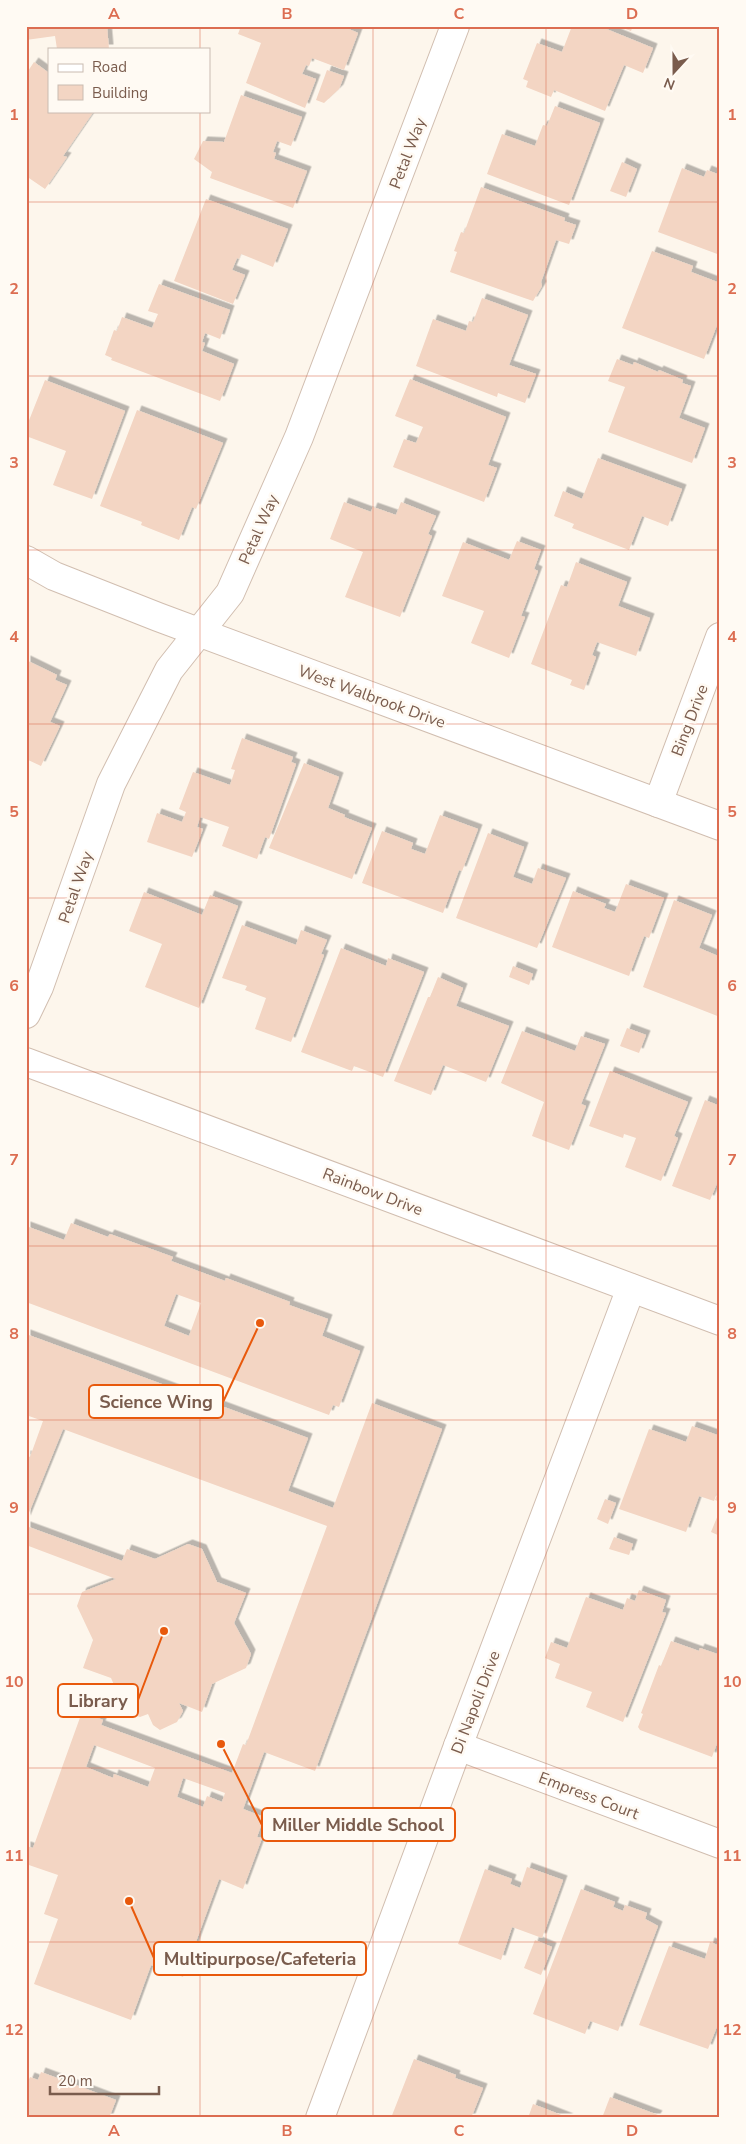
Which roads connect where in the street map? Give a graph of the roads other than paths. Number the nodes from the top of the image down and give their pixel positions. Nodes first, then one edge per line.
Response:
1 (455, 26) edge
2 (26, 560) edge
3 (198, 632) junction
4 (720, 637) edge
5 (658, 803) junction
6 (720, 826) edge
7 (26, 1014) edge
8 (26, 1062) edge
9 (631, 1288) junction
10 (720, 1321) edge
11 (458, 1746) junction
12 (720, 1844) edge
13 (320, 2118) edge

1 - 3 street, Petal Way
2 - 3 street, West Walbrook Drive
3 - 5 street, West Walbrook Drive
3 - 7 street, Petal Way
4 - 5 street, Bing Drive
5 - 6 street, West Walbrook Drive
8 - 9 street, Rainbow Drive
9 - 10 street, Rainbow Drive
9 - 11 street, Di Napoli Drive
11 - 12 street, Empress Court
11 - 13 street, Di Napoli Drive

